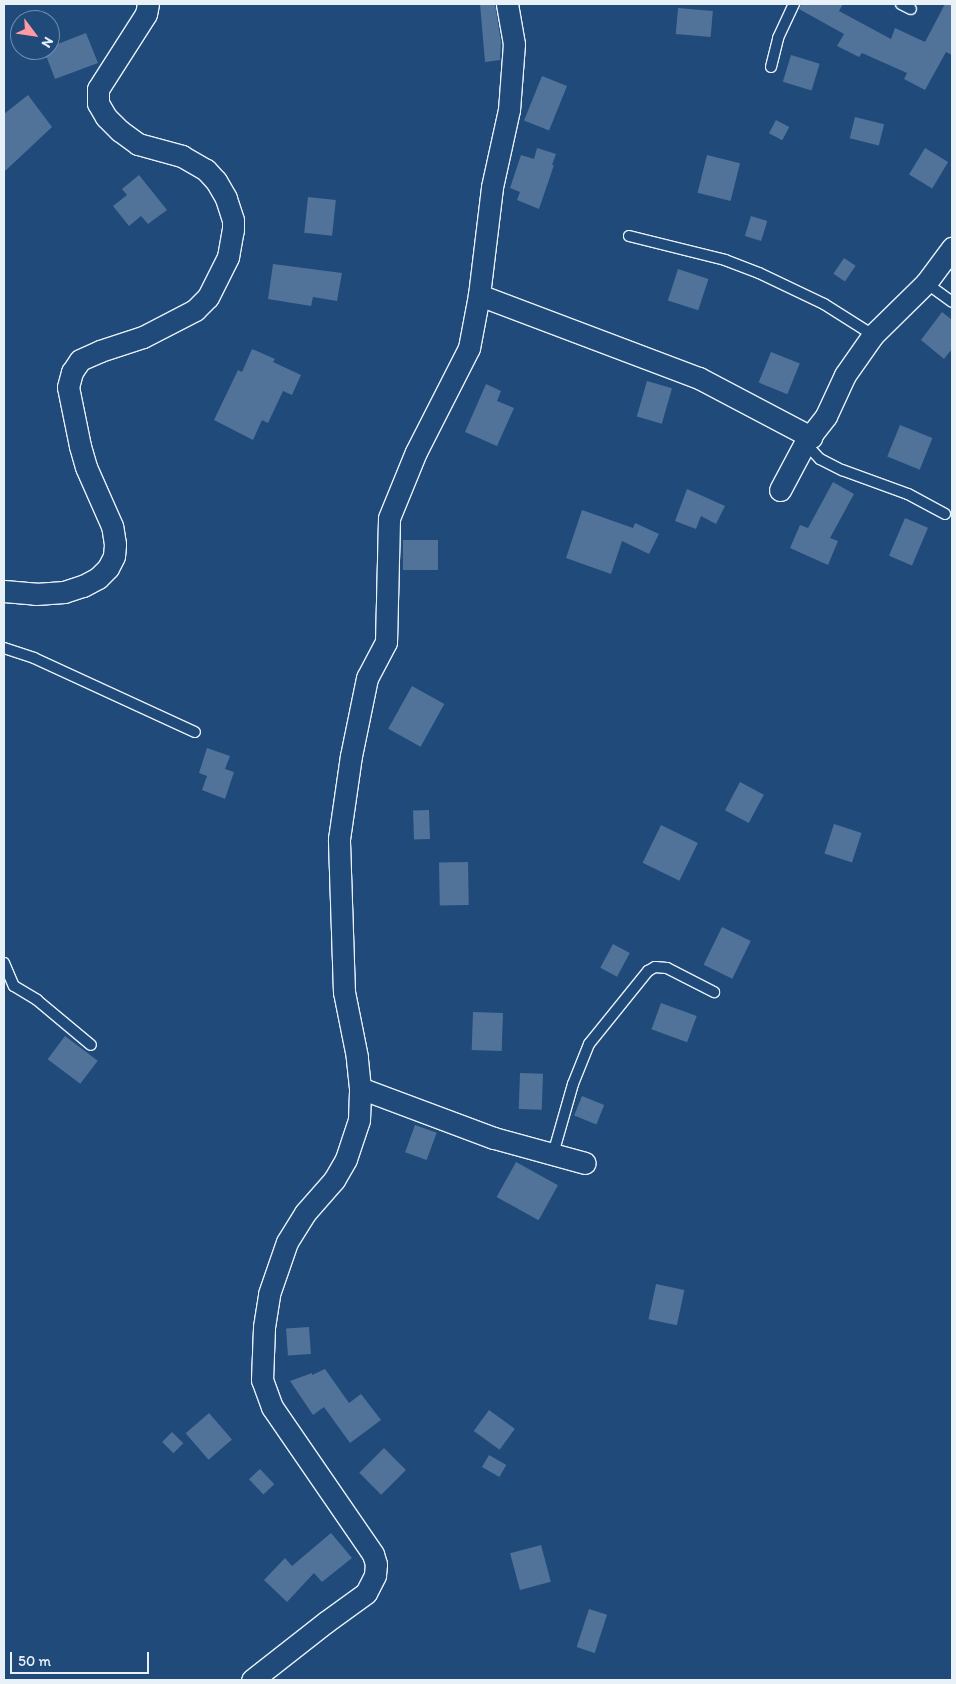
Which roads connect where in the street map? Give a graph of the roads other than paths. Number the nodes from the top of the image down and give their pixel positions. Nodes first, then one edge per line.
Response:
1 (148, 4) edge
2 (508, 4) edge
3 (794, 4) edge
4 (901, 4) edge
5 (911, 9) dead end
6 (771, 67) dead end
7 (628, 236) dead end
8 (952, 248) edge
9 (926, 284) junction
10 (478, 295) junction
11 (952, 302) edge
12 (873, 335) junction
13 (808, 440) junction
14 (780, 490) dead end
15 (945, 514) dead end
16 (4, 591) edge
17 (4, 648) edge
18 (195, 732) dead end
19 (4, 962) edge
20 (714, 992) dead end
21 (91, 1044) dead end
22 (360, 1088) junction
23 (553, 1154) junction
24 (585, 1162) dead end
25 (252, 1680) edge

1 - 16 street
2 - 10 street
3 - 6 lane
4 - 5 lane
7 - 12 lane
8 - 9 street
9 - 11 lane
9 - 12 street
10 - 13 street
10 - 22 street
12 - 13 street
13 - 14 street
13 - 15 lane
17 - 18 lane
19 - 21 lane
20 - 23 lane
22 - 23 street
22 - 25 street
23 - 24 street

